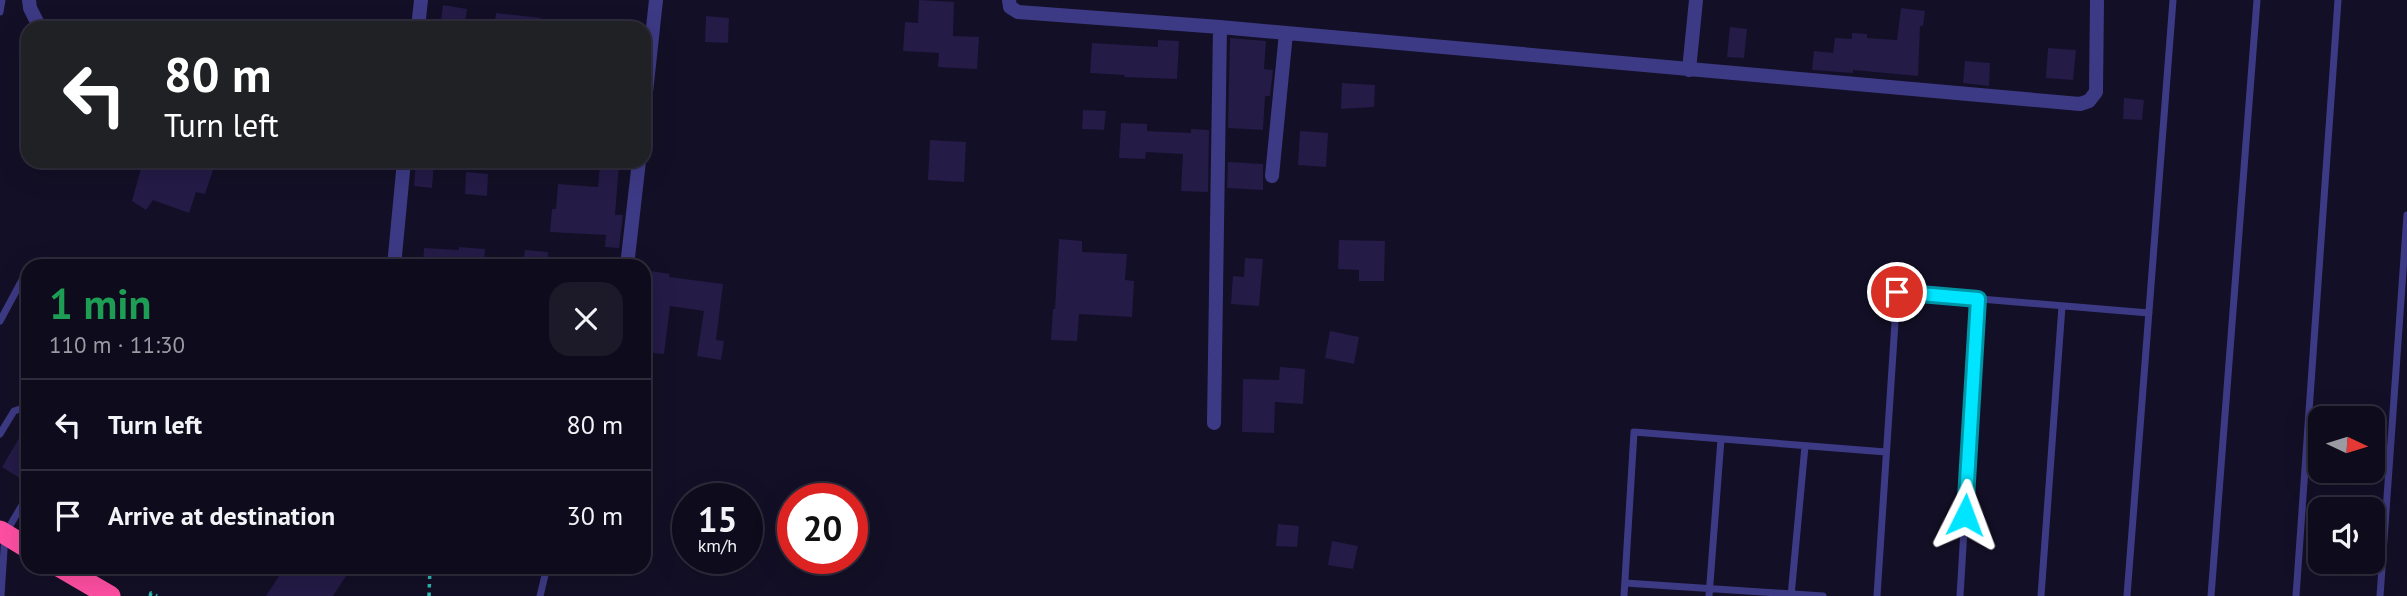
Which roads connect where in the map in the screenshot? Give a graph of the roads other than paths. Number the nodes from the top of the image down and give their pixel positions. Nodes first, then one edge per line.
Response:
1 (2, 0) edge
2 (29, 0) edge
3 (421, 0) edge
4 (656, 0) edge
5 (1009, 0) edge
6 (1696, 0) edge
7 (2097, 0) edge
8 (2173, 0) edge
9 (2257, 0) edge
10 (2338, 0) edge
11 (0, 12) edge
12 (36, 21) edge
13 (419, 21) edge
14 (1220, 27) junction
15 (1286, 33) junction
16 (651, 46) edge
17 (1689, 70) junction
18 (403, 168) edge
19 (638, 168) edge
20 (1272, 176) dead end
21 (2407, 215) edge
22 (395, 259) edge
23 (628, 259) edge
24 (21, 282) edge
25 (1978, 299) junction
26 (2062, 306) junction
27 (2149, 313) junction
28 (0, 321) edge
29 (21, 410) edge
30 (1214, 423) dead end
31 (0, 434) edge
32 (1721, 439) junction
33 (1805, 446) junction
34 (1886, 452) junction
35 (21, 506) edge
36 (3, 533) edge
37 (21, 544) edge
38 (73, 574) edge
39 (545, 574) edge
40 (1625, 583) junction
41 (1709, 592) edge
42 (1792, 595) edge
43 (1, 596) edge
44 (110, 596) edge
45 (540, 596) edge
46 (1624, 596) edge
47 (1823, 596) edge
48 (1877, 596) edge
49 (1960, 596) edge
50 (2041, 596) edge
51 (2127, 596) edge
52 (2211, 596) edge
53 (2296, 596) edge
54 (2380, 596) edge

1 - 11 lane
2 - 12 street
3 - 13 street
4 - 16 street
5 - 14 street
6 - 17 street
7 - 17 street
8 - 27 lane
9 - 52 lane
10 - 53 lane
14 - 15 street
14 - 30 street
15 - 17 street
15 - 20 street
18 - 22 street
19 - 23 street
21 - 54 lane
24 - 28 lane
25 - 26 lane
25 - 34 lane
25 - 49 lane
26 - 27 lane
26 - 50 lane
27 - 51 lane
29 - 31 lane
32 - 33 lane
32 - 40 lane
32 - 41 lane
33 - 34 lane
33 - 42 lane
34 - 48 lane
35 - 36 lane
36 - 37 highway
36 - 43 lane
38 - 44 highway
39 - 45 lane
40 - 41 lane
40 - 46 lane
41 - 42 lane
42 - 47 lane

